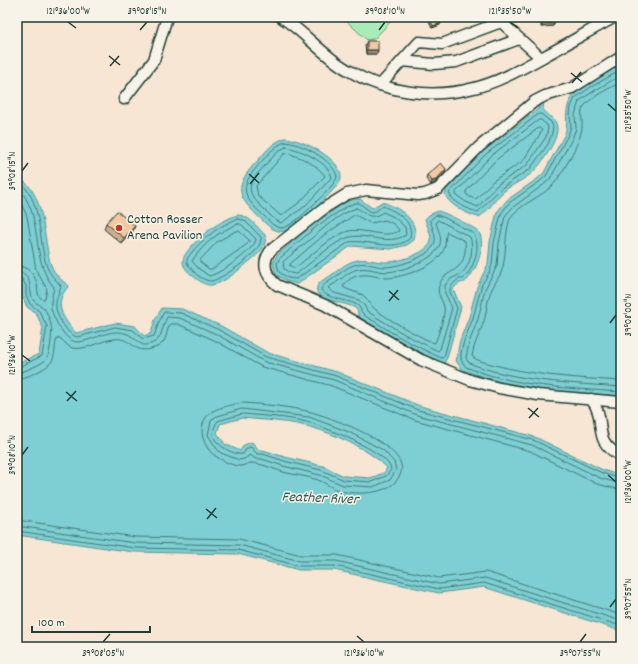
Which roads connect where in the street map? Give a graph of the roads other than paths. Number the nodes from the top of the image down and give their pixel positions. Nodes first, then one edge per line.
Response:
1 (167, 17) edge
2 (281, 17) edge
3 (615, 17) edge
4 (519, 39) junction
5 (621, 57) edge
6 (541, 58) junction
7 (402, 61) junction
8 (380, 85) junction
9 (124, 99) dead end
10 (591, 399) junction
11 (621, 402) edge
12 (621, 456) edge

1 - 9 street
2 - 8 street
3 - 6 street
4 - 6 street
4 - 7 street
4 - 7 street
5 - 10 street
6 - 8 street
7 - 8 street
10 - 11 street
10 - 12 street

